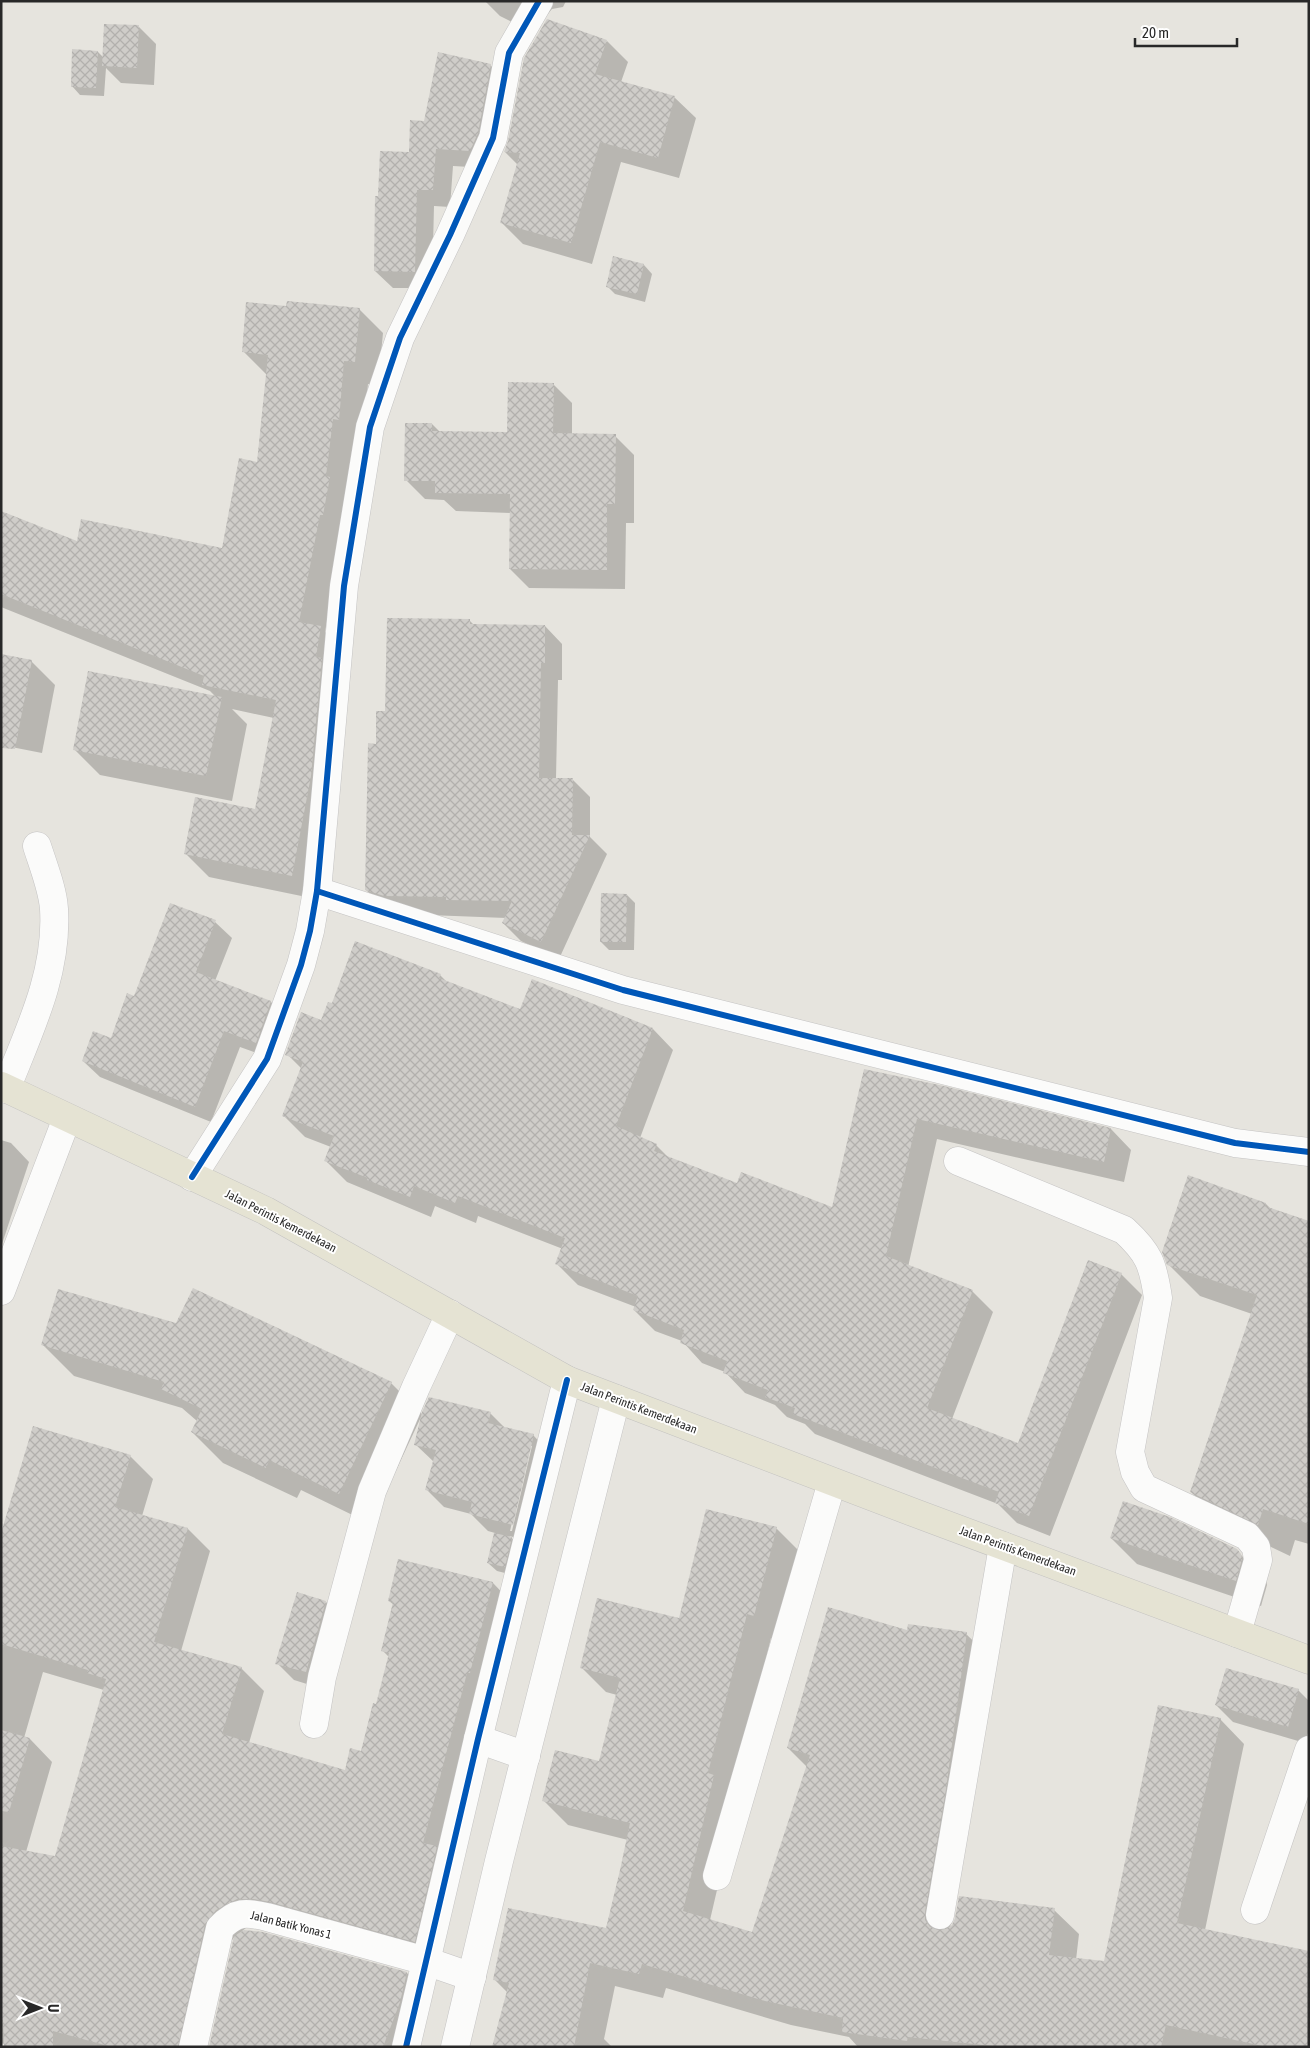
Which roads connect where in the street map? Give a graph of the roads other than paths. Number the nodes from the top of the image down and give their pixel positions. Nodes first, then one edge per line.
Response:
1 (539, 1) edge
2 (37, 846) dead end
3 (316, 891) junction
4 (4, 1088) edge
5 (67, 1118) junction
6 (1309, 1152) edge
7 (958, 1161) dead end
8 (192, 1177) junction
9 (1, 1291) edge
10 (450, 1314) junction
11 (567, 1380) junction
12 (616, 1399) junction
13 (832, 1482) junction
14 (1003, 1546) junction
15 (1237, 1634) junction
16 (1309, 1660) edge
17 (314, 1724) dead end
18 (478, 1739) junction
19 (1309, 1750) edge
20 (526, 1756) junction
21 (717, 1876) dead end
22 (1255, 1910) dead end
23 (940, 1915) dead end
24 (426, 1961) junction
25 (472, 1977) junction
26 (193, 2047) edge
27 (406, 2047) edge
28 (455, 2047) edge

1 - 3 street
2 - 4 street
3 - 6 street
3 - 8 street
4 - 5 main road, Jalan Perintis Kemerdekaan
5 - 8 main road, Jalan Perintis Kemerdekaan
5 - 9 street
7 - 15 street
8 - 10 main road, Jalan Perintis Kemerdekaan
10 - 11 main road, Jalan Perintis Kemerdekaan
10 - 17 street
11 - 12 main road, Jalan Perintis Kemerdekaan
11 - 18 street
12 - 13 main road, Jalan Perintis Kemerdekaan
12 - 20 street
13 - 14 main road, Jalan Perintis Kemerdekaan
13 - 21 street
14 - 15 main road, Jalan Perintis Kemerdekaan
14 - 23 street
15 - 16 main road, Jalan Perintis Kemerdekaan
18 - 20 street
18 - 24 street
19 - 22 street
20 - 25 street
24 - 25 street, Jalan Batik Yonas 1
24 - 26 street, Jalan Batik Yonas 1
24 - 27 street
25 - 28 street

